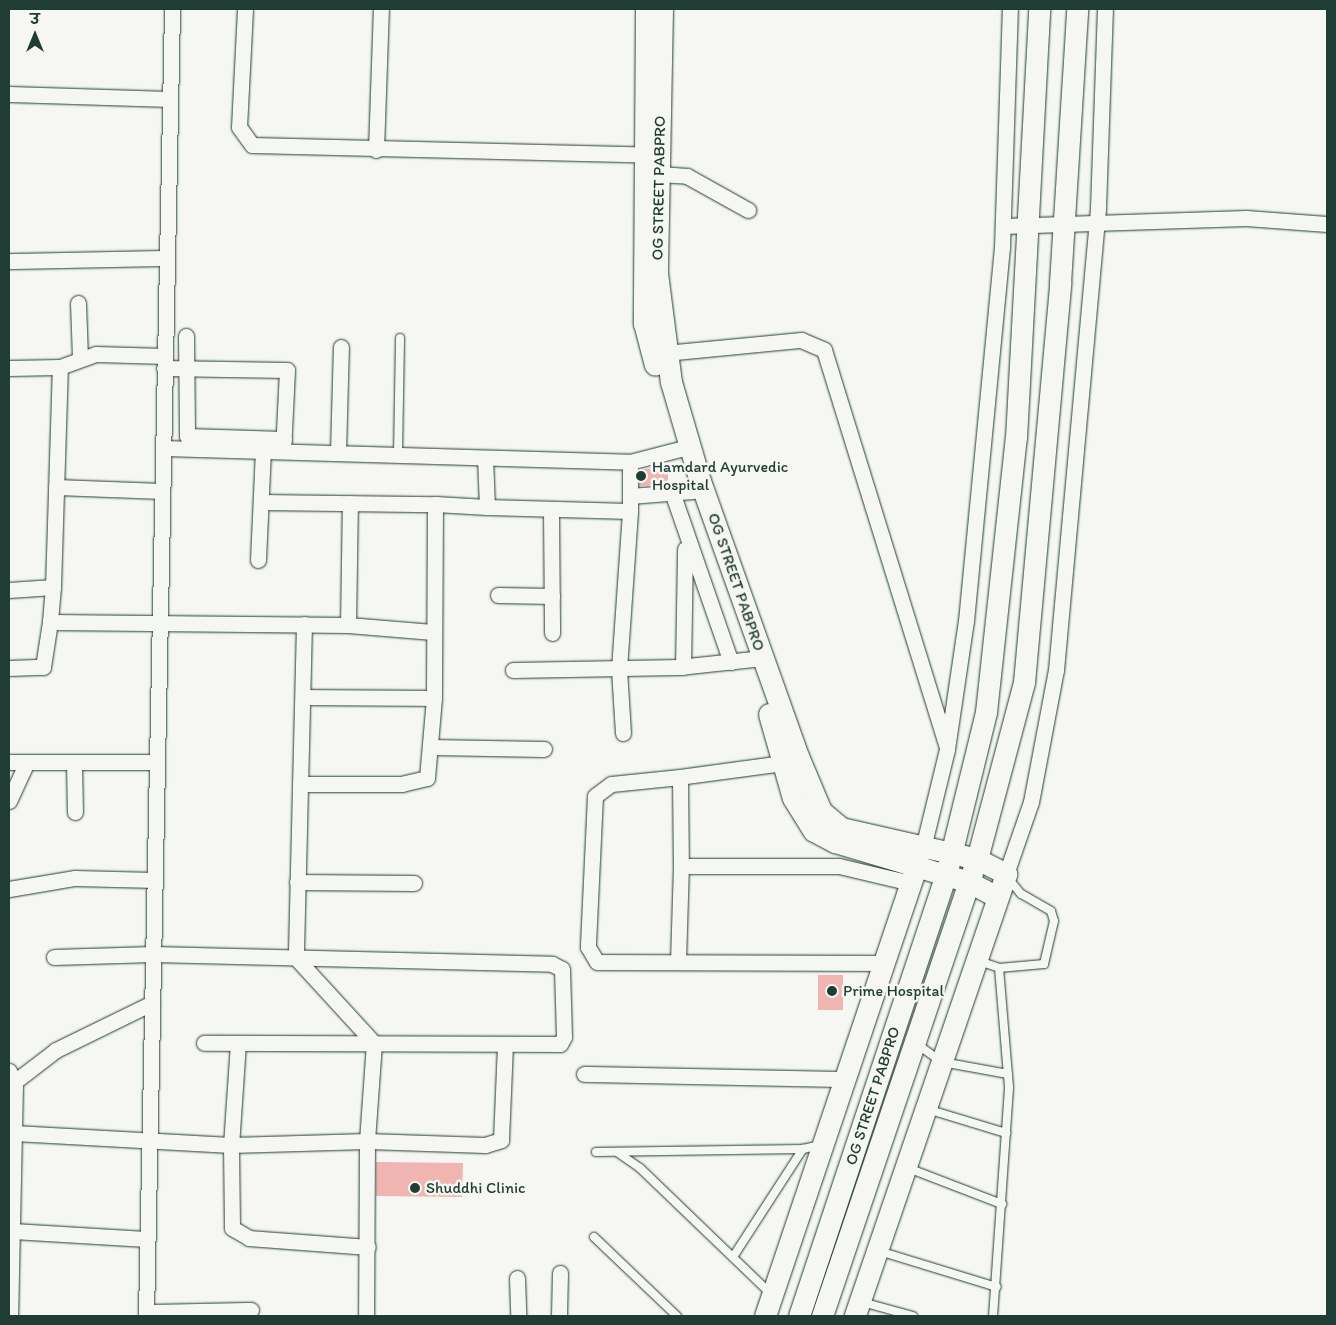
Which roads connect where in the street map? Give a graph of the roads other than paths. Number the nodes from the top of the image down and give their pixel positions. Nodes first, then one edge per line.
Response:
1 (172, 9) edge
2 (245, 9) edge
3 (381, 9) edge
4 (646, 9) edge
5 (662, 9) edge
6 (1010, 9) edge
7 (1039, 9) edge
8 (1077, 9) edge
9 (1105, 9) edge
10 (9, 94) edge
11 (170, 99) junction
12 (376, 150) junction
13 (655, 161) junction
14 (748, 210) dead end
15 (1327, 224) edge
16 (1003, 226) junction
17 (1029, 226) junction
18 (1096, 226) junction
19 (1064, 227) junction
20 (167, 258) junction
21 (9, 261) edge
22 (78, 303) dead end
23 (186, 336) dead end
24 (400, 338) dead end
25 (341, 347) dead end
26 (666, 353) junction
27 (80, 357) junction
28 (165, 362) junction
29 (60, 367) junction
30 (9, 368) edge
31 (186, 368) junction
32 (284, 445) junction
33 (163, 448) junction
34 (263, 450) junction
35 (680, 450) junction
36 (338, 452) junction
37 (398, 454) junction
38 (486, 458) junction
39 (630, 462) junction
40 (56, 487) junction
41 (162, 491) junction
42 (683, 491) junction
43 (630, 496) junction
44 (260, 502) junction
45 (350, 503) junction
46 (435, 504) junction
47 (487, 507) junction
48 (551, 511) junction
49 (630, 512) junction
50 (686, 535) junction
51 (258, 560) dead end
52 (53, 588) junction
53 (9, 590) edge
54 (498, 595) dead end
55 (552, 596) junction
56 (160, 621) junction
57 (50, 622) junction
58 (304, 624) junction
59 (348, 625) junction
60 (433, 632) junction
61 (552, 633) dead end
62 (758, 659) junction
63 (731, 662) junction
64 (683, 667) junction
65 (9, 668) edge
66 (619, 669) junction
67 (513, 670) dead end
68 (303, 697) junction
69 (434, 698) junction
70 (623, 733) dead end
71 (431, 746) junction
72 (544, 749) dead end
73 (947, 749) junction
74 (9, 762) edge
75 (27, 762) junction
76 (74, 762) junction
77 (157, 762) junction
78 (783, 763) junction
79 (680, 777) junction
80 (300, 784) junction
81 (9, 801) edge
82 (75, 812) dead end
83 (924, 846) junction
84 (951, 854) junction
85 (977, 859) junction
86 (681, 866) junction
87 (1006, 874) junction
88 (914, 876) junction
89 (946, 876) junction
90 (155, 880) junction
91 (298, 882) junction
92 (969, 882) junction
93 (414, 883) dead end
94 (9, 889) edge
95 (1020, 894) junction
96 (997, 897) junction
97 (153, 954) junction
98 (54, 957) dead end
99 (296, 958) junction
100 (678, 961) junction
101 (978, 961) junction
102 (884, 963) junction
103 (999, 968) junction
104 (152, 1003) junction
105 (915, 1042) junction
106 (204, 1043) dead end
107 (238, 1043) junction
108 (374, 1043) junction
109 (505, 1044) junction
110 (942, 1062) junction
111 (584, 1074) dead end
112 (1008, 1074) junction
113 (845, 1079) junction
114 (11, 1080) edge
115 (925, 1109) junction
116 (1006, 1132) junction
117 (14, 1133) junction
118 (150, 1140) junction
119 (367, 1141) junction
120 (231, 1144) junction
121 (813, 1147) junction
122 (596, 1152) dead end
123 (617, 1152) junction
124 (906, 1167) junction
125 (1002, 1204) junction
126 (12, 1231) junction
127 (594, 1237) dead end
128 (147, 1239) junction
129 (368, 1247) junction
130 (877, 1251) junction
131 (733, 1257) junction
132 (560, 1273) dead end
133 (517, 1278) dead end
134 (997, 1287) junction
135 (772, 1296) junction
136 (857, 1309) edge
137 (251, 1310) dead end
138 (146, 1314) edge
139 (10, 1316) edge
140 (366, 1316) edge
141 (518, 1316) edge
142 (559, 1316) edge
143 (677, 1316) edge
144 (765, 1316) edge
145 (799, 1316) edge
146 (822, 1316) edge
147 (913, 1316) edge
148 (993, 1316) edge

1 - 11 street
2 - 12 street
3 - 12 street
4 - 13 street, OG STREET PABPRO
5 - 13 street, OG STREET PABPRO
6 - 16 street
7 - 17 street
8 - 19 street
9 - 18 street
10 - 11 street
11 - 20 street
12 - 13 street
13 - 14 street
13 - 26 street, OG STREET PABPRO
13 - 35 street, OG STREET PABPRO
15 - 18 street
16 - 17 street
16 - 73 street
17 - 19 street
17 - 84 street
18 - 19 street
18 - 87 street
19 - 85 street
20 - 21 street
20 - 28 street
22 - 27 street
23 - 31 street
24 - 37 lane
25 - 36 street
26 - 62 street, OG STREET PABPRO
26 - 73 street
27 - 28 street
27 - 29 street
28 - 31 street
28 - 33 street
29 - 30 street
29 - 40 street
31 - 32 street
31 - 32 street
32 - 34 street
32 - 36 street
33 - 34 street
33 - 41 street
34 - 44 street
35 - 39 street
35 - 42 street, OG STREET PABPRO
36 - 37 street
37 - 38 street
38 - 39 street
38 - 47 street
39 - 43 street
40 - 41 street
40 - 52 street
41 - 56 street
42 - 43 street
42 - 50 street
42 - 62 street, OG STREET PABPRO
43 - 49 street
44 - 45 street
44 - 51 street
45 - 46 street
45 - 59 street
46 - 47 street
46 - 60 street
47 - 48 street
48 - 49 street
48 - 55 street
49 - 66 street
50 - 63 street
50 - 64 street
52 - 53 street
52 - 57 street
54 - 55 street
55 - 61 street
56 - 57 street
56 - 58 street
56 - 77 street
57 - 65 street
58 - 59 street
58 - 68 street
59 - 60 street
60 - 69 street
62 - 63 street
62 - 78 street, OG STREET PABPRO
62 - 83 street, OG STREET PABPRO
63 - 64 street
64 - 66 street
66 - 67 street
66 - 70 street
68 - 69 street
68 - 80 street
69 - 71 street
71 - 72 street
71 - 80 street
73 - 83 street
74 - 75 street
75 - 76 street
75 - 81 street
76 - 77 street
76 - 82 street
77 - 90 street
78 - 79 street
78 - 88 street, OG STREET PABPRO
79 - 86 street
79 - 100 street
80 - 91 street
83 - 84 street, OG STREET PABPRO
83 - 88 street
84 - 85 street, OG STREET PABPRO
84 - 89 street
85 - 87 street
85 - 92 street, OG STREET PABPRO
86 - 88 street
86 - 100 street
87 - 95 lane
87 - 96 street
88 - 89 street, OG STREET PABPRO
88 - 102 street
89 - 92 street, OG STREET PABPRO
89 - 145 street, OG STREET PABPRO
90 - 94 street
90 - 97 street
91 - 93 street
91 - 99 street
92 - 96 street
92 - 105 street, OG STREET PABPRO
95 - 96 lane
95 - 103 lane
96 - 101 street
97 - 98 street
97 - 99 street
97 - 104 street
99 - 108 street
99 - 109 street
100 - 102 street
101 - 103 lane
101 - 110 street
102 - 113 street
103 - 112 lane
104 - 114 street
104 - 118 street
105 - 110 lane
105 - 146 street, OG STREET PABPRO
106 - 107 street
107 - 108 street
107 - 120 street
108 - 109 street
108 - 119 street
109 - 119 street
110 - 112 lane
110 - 115 street
111 - 113 street
112 - 116 lane
113 - 121 street
114 - 117 street
115 - 116 lane
115 - 124 street
116 - 125 lane
117 - 118 street
117 - 126 street
118 - 120 street
118 - 128 street
119 - 120 street
119 - 129 street
120 - 129 street
121 - 123 lane
121 - 131 lane
121 - 135 street
122 - 123 lane
123 - 131 lane
124 - 125 lane
124 - 130 street
125 - 134 lane
126 - 128 street
126 - 139 street
127 - 143 lane
128 - 138 street
129 - 140 street
130 - 134 lane
130 - 136 street
131 - 135 lane
132 - 142 street
133 - 141 street
134 - 148 lane
135 - 144 street
136 - 147 lane
137 - 138 street

